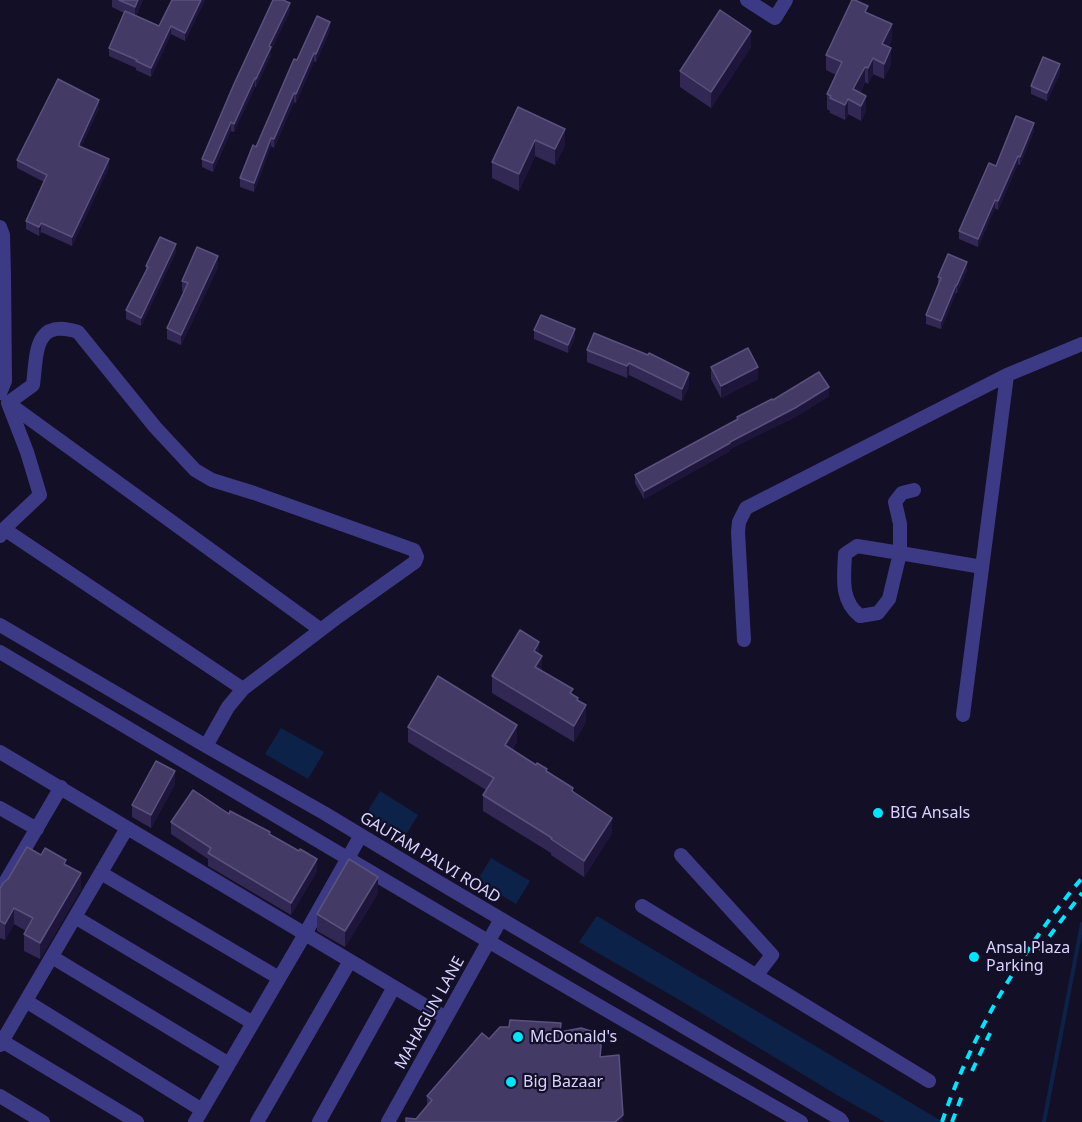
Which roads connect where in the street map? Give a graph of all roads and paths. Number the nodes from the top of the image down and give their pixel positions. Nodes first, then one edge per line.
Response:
1 (747, 0) edge
2 (786, 0) edge
3 (0, 227) edge
4 (2, 275) edge
5 (2, 342) edge
6 (1082, 344) edge
7 (1007, 375) junction
8 (4, 398) edge
9 (914, 489) dead end
10 (2, 533) edge
11 (900, 553) junction
12 (982, 567) junction
13 (0, 625) edge
14 (321, 630) junction
15 (744, 640) dead end
16 (0, 652) edge
17 (243, 688) junction
18 (963, 715) dead end
19 (206, 746) junction
20 (0, 752) edge
21 (61, 787) junction
22 (0, 808) edge
23 (128, 828) junction
24 (37, 829) junction
25 (361, 835) junction
26 (681, 855) dead end
27 (347, 859) junction
28 (6, 869) edge
29 (101, 873) junction
30 (0, 891) edge
31 (642, 906) dead end
32 (75, 917) junction
33 (501, 919) junction
34 (305, 934) junction
35 (488, 941) junction
36 (52, 957) junction
37 (350, 961) junction
38 (756, 976) junction
39 (279, 978) junction
40 (394, 987) junction
41 (26, 1001) junction
42 (446, 1018) junction
43 (253, 1023) junction
44 (1, 1043) edge
45 (229, 1064) junction
46 (929, 1082) dead end
47 (0, 1096) edge
48 (198, 1116) edge
49 (43, 1122) edge
50 (137, 1122) edge
51 (257, 1122) edge
52 (319, 1122) edge
53 (388, 1122) edge
54 (801, 1122) edge
55 (842, 1122) edge

1 - 2 street
3 - 4 street
4 - 5 street
5 - 8 street
6 - 7 street
7 - 12 street
7 - 15 street
8 - 10 street
8 - 14 street
8 - 14 street
9 - 11 street
10 - 17 street
11 - 11 street
11 - 12 street
12 - 18 street
13 - 19 street, GAUTAM PALVI ROAD
14 - 17 street
16 - 27 street
17 - 19 street
19 - 25 street, GAUTAM PALVI ROAD
20 - 21 street
21 - 23 street
21 - 24 street
22 - 24 street
23 - 29 street
23 - 34 street
24 - 28 street
25 - 27 street
25 - 33 street, GAUTAM PALVI ROAD
26 - 38 street
27 - 34 street
27 - 35 street
28 - 30 street
29 - 32 street
29 - 39 street
31 - 38 street
32 - 36 street
32 - 43 street
33 - 35 street, MAHAGUN LANE
33 - 55 street, GAUTAM PALVI ROAD
34 - 37 street
34 - 39 street
35 - 42 street, MAHAGUN LANE
35 - 54 street
36 - 41 street
36 - 45 street
37 - 40 street
37 - 51 street
38 - 46 street
39 - 43 street
40 - 42 street
40 - 52 street
41 - 44 street
41 - 48 street
42 - 53 street, MAHAGUN LANE
43 - 45 street
44 - 50 street
45 - 48 street
47 - 49 street

